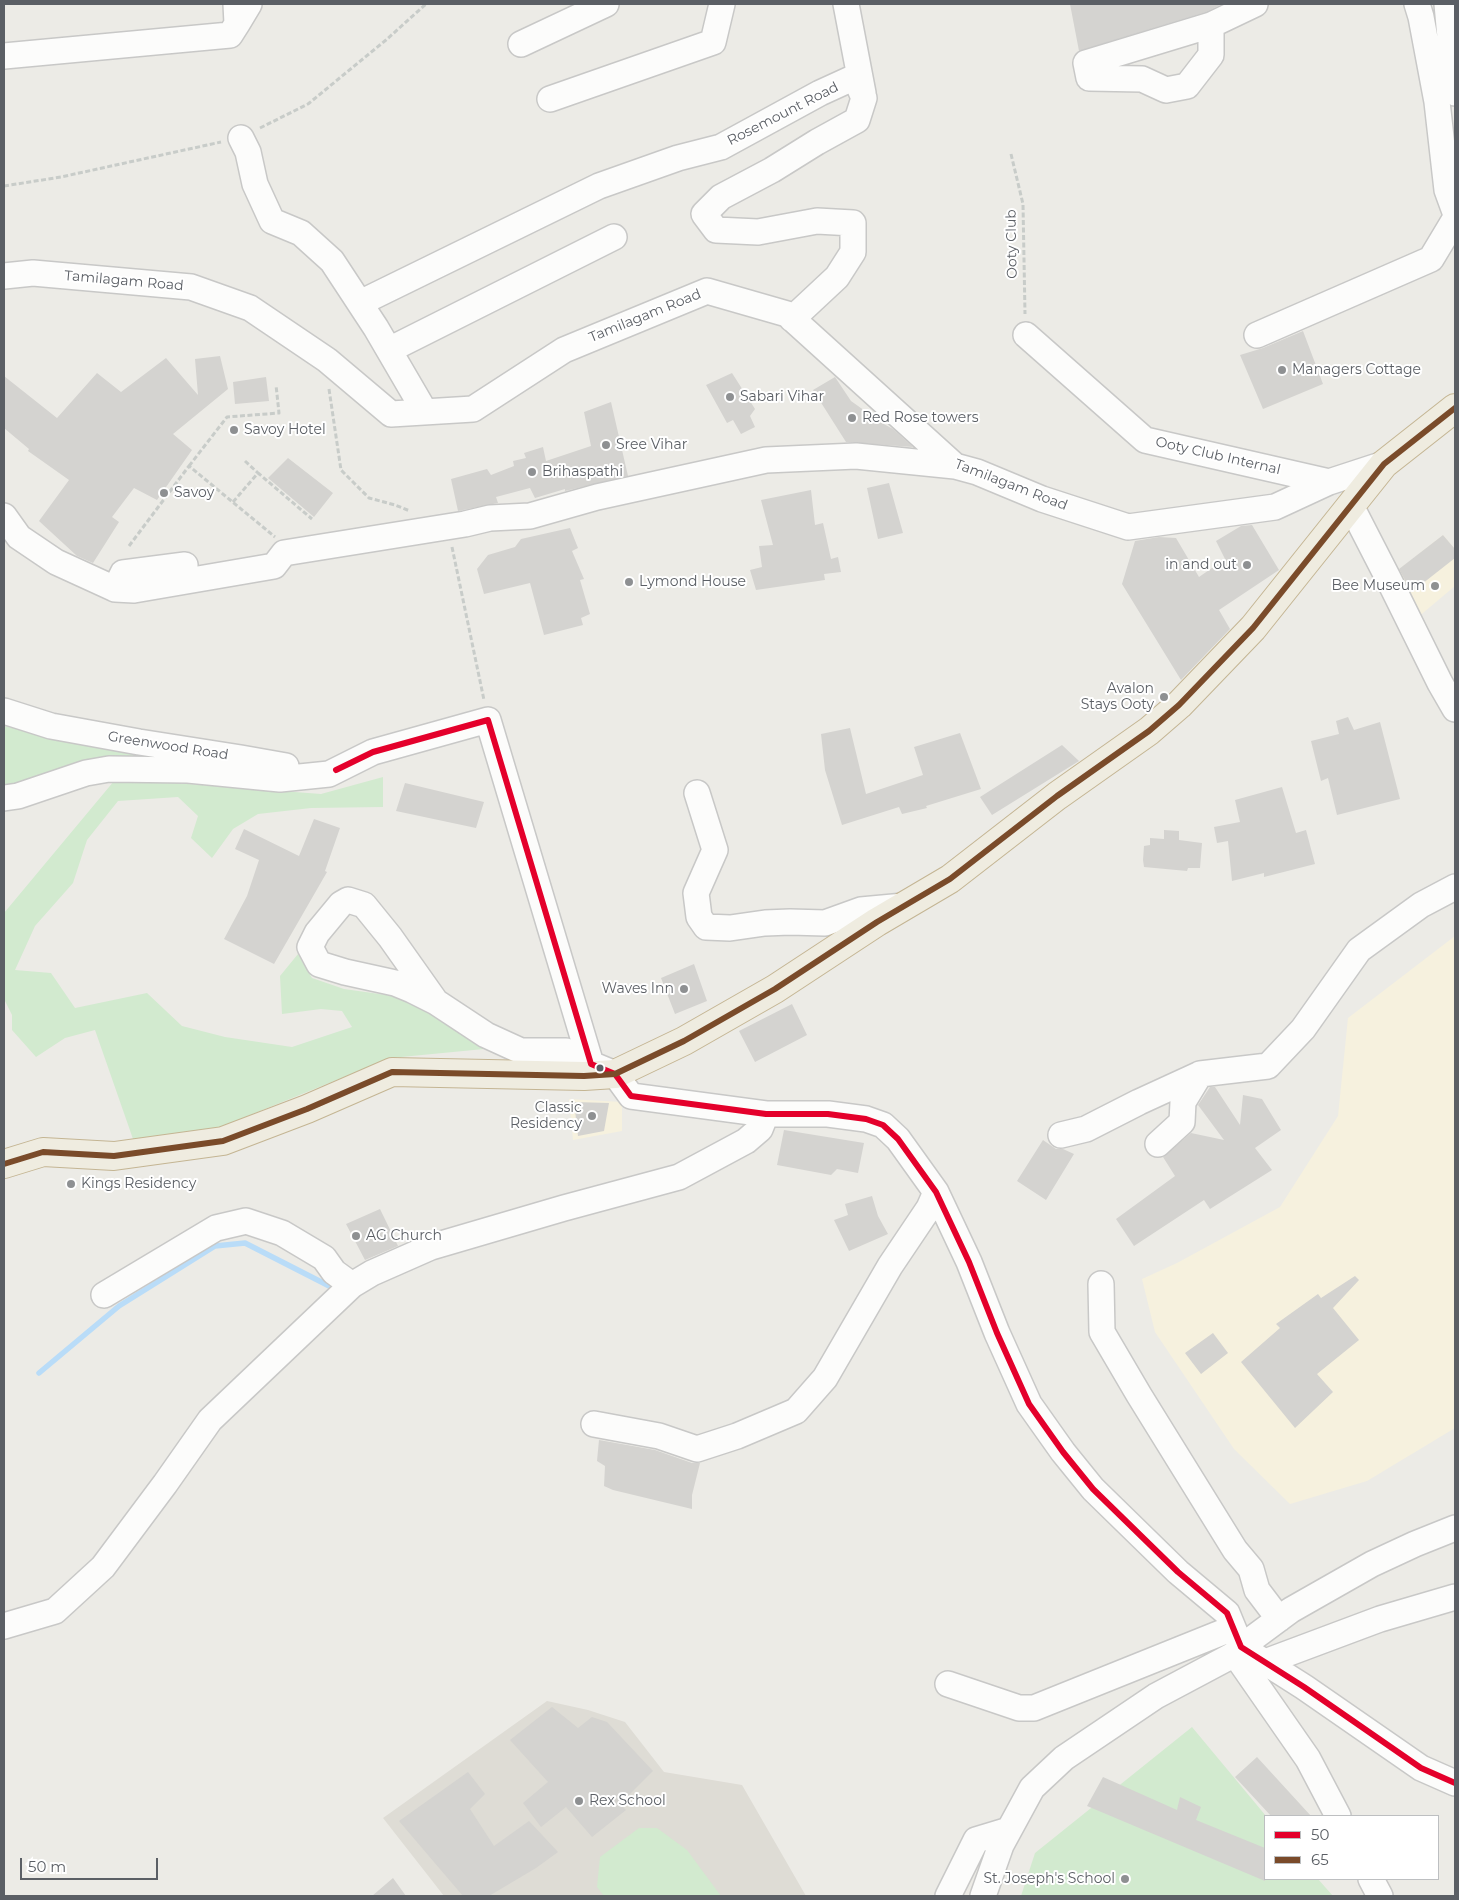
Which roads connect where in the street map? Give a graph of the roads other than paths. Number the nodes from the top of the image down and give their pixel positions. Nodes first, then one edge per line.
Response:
1 (606, 4) edge
2 (722, 4) edge
3 (829, 4) edge
4 (846, 4) edge
5 (1255, 4) edge
6 (1417, 4) edge
7 (1447, 4) edge
8 (240, 10) edge
9 (1222, 15) edge
10 (521, 44) dead end
11 (4, 56) edge
12 (860, 88) junction
13 (1455, 93) edge
14 (550, 99) dead end
15 (241, 138) dead end
16 (1455, 212) edge
17 (1455, 219) edge
18 (614, 237) dead end
19 (4, 276) edge
20 (360, 303) junction
21 (792, 318) junction
22 (1026, 335) road end
23 (1258, 336) dead end
24 (389, 350) junction
25 (425, 412) junction
26 (1454, 412) edge
27 (1384, 464) junction
28 (954, 466) junction
29 (1329, 482) junction
30 (1350, 506) junction
31 (4, 516) edge
32 (1455, 709) edge
33 (4, 712) edge
34 (332, 772) junction
35 (697, 794) dead end
36 (4, 798) edge
37 (1455, 887) edge
38 (904, 906) junction
39 (436, 1002) junction
40 (603, 1069) junction
41 (1200, 1074) junction
42 (766, 1114) junction
43 (1061, 1135) dead end
44 (1158, 1144) dead end
45 (4, 1164) edge
46 (936, 1192) junction
47 (1101, 1284) dead end
48 (352, 1285) junction
49 (104, 1295) dead end
50 (594, 1424) dead end
51 (1455, 1528) edge
52 (1455, 1598) edge
53 (1279, 1619) junction
54 (4, 1626) edge
55 (1236, 1643) junction
56 (1265, 1662) junction
57 (948, 1684) dead end
58 (1455, 1783) edge
59 (1337, 1815) edge
60 (1009, 1830) junction
61 (1372, 1880) edge
62 (948, 1896) edge
63 (983, 1896) edge
64 (1380, 1896) edge

1 - 10 street
2 - 14 street
3 - 12 street
4 - 12 street
5 - 9 street
6 - 16 street
7 - 13 street
8 - 11 street
9 - 9 street
12 - 20 street, Rosemount Road
12 - 21 street
15 - 20 street
17 - 23 street
18 - 24 street
19 - 25 street, Tamilagam Road
20 - 24 street
21 - 25 street, Tamilagam Road
21 - 28 street, Tamilagam Road
22 - 29 street, Ooty Club Internal
24 - 25 street
26 - 27 highway
27 - 29 street, Tamilagam Road
27 - 30 highway
28 - 29 street, Tamilagam Road
28 - 31 street
30 - 32 street
30 - 38 highway
33 - 34 street, Greenwood Road
34 - 36 street
34 - 40 street
35 - 38 street
37 - 41 street
38 - 40 highway
39 - 39 street
39 - 40 street
40 - 42 street
40 - 45 highway
41 - 43 street
41 - 44 street
42 - 46 street
42 - 48 street
46 - 50 street
46 - 55 street
47 - 53 street
48 - 49 street
48 - 54 street
51 - 53 street
52 - 56 street
53 - 55 street
55 - 56 street
55 - 57 street
55 - 59 street
55 - 60 street
56 - 58 street
60 - 62 street
60 - 63 street
61 - 64 street

